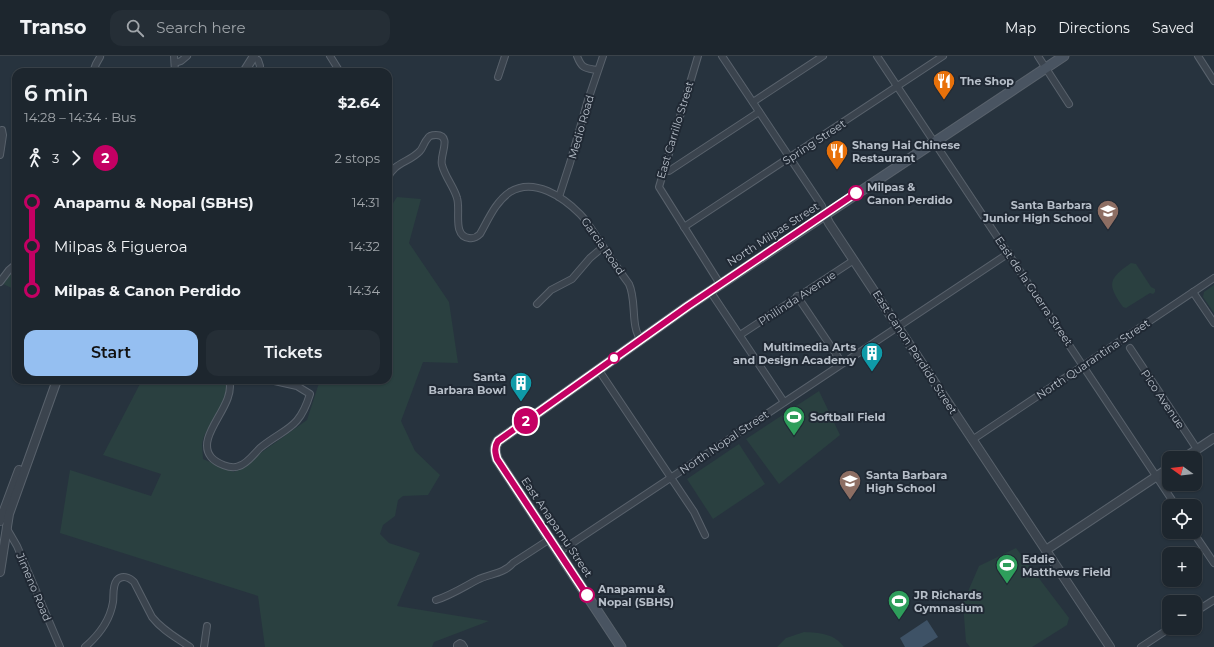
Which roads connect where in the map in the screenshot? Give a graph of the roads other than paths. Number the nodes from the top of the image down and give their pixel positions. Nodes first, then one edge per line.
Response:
1 (174, 56) edge
2 (187, 56) edge
3 (330, 56) edge
4 (506, 56) edge
5 (576, 56) edge
6 (603, 56) edge
7 (698, 56) edge
8 (722, 56) edge
9 (823, 56) edge
10 (877, 56) edge
11 (943, 56) edge
12 (1038, 56) edge
13 (1064, 56) edge
14 (1198, 56) edge
15 (100, 57) edge
16 (257, 57) edge
17 (175, 63) junction
18 (94, 68) edge
19 (175, 68) edge
20 (247, 68) edge
21 (252, 68) edge
22 (260, 68) edge
23 (338, 68) edge
24 (1046, 68) junction
25 (597, 70) junction
26 (498, 77) dead end
27 (1214, 81) edge
28 (898, 87) junction
29 (753, 102) junction
30 (1069, 104) dead end
31 (759, 112) junction
32 (2, 130) dead end
33 (934, 141) junction
34 (0, 155) edge
35 (790, 158) junction
36 (392, 170) edge
37 (663, 171) junction
38 (559, 197) junction
39 (825, 215) junction
40 (684, 227) junction
41 (603, 247) junction
42 (1009, 253) junction
43 (854, 260) junction
44 (12, 267) edge
45 (1214, 278) edge
46 (0, 282) edge
47 (720, 284) junction
48 (710, 291) junction
49 (1194, 292) junction
50 (798, 296) junction
51 (537, 304) dead end
52 (1214, 323) edge
53 (898, 327) junction
54 (740, 335) junction
55 (641, 340) junction
56 (1130, 348) dead end
57 (842, 363) junction
58 (1083, 365) junction
59 (598, 369) junction
60 (56, 384) edge
61 (230, 384) edge
62 (288, 384) edge
63 (784, 402) junction
64 (1214, 438) edge
65 (500, 439) joint
66 (972, 440) junction
67 (1197, 450) joint
68 (1162, 473) edge
69 (1157, 477) junction
70 (671, 478) junction
71 (1171, 499) edge
72 (3, 524) edge
73 (705, 535) dead end
74 (550, 539) junction
75 (1199, 539) edge
76 (1046, 550) junction
77 (559, 552) junction
78 (1214, 563) edge
79 (0, 572) edge
80 (436, 600) dead end
81 (1214, 600) edge
82 (1202, 608) edge
83 (207, 626) dead end
84 (1162, 633) edge
85 (60, 647) edge
86 (85, 647) edge
87 (190, 647) edge
88 (204, 647) edge
89 (457, 647) edge
90 (464, 647) edge
91 (621, 647) edge
92 (1110, 647) edge
93 (1141, 647) edge

1 - 17 street
2 - 17 street
3 - 23 street
4 - 26 street
5 - 25 street
6 - 25 street, Medio Road
7 - 37 street, East Carrillo Street
8 - 29 street, East Canon Perdido Street
9 - 29 street
10 - 28 street, East de la Guerra Street
11 - 28 street, Spring Street
12 - 24 street
13 - 24 main road, North Milpas Street
14 - 27 street
15 - 18 street
16 - 20 street
16 - 21 street
16 - 22 street
17 - 19 street
24 - 30 street
24 - 33 main road, North Milpas Street
25 - 38 street, Medio Road
28 - 33 street, East de la Guerra Street
28 - 35 street, Spring Street
29 - 31 street, East Canon Perdido Street
31 - 35 street, East Canon Perdido Street
31 - 37 street
32 - 34 street
33 - 39 main road, North Milpas Street
33 - 42 street, East de la Guerra Street
35 - 39 street, East Canon Perdido Street
35 - 40 street, Spring Street
36 - 38 street, Garcia Road
37 - 40 street, East Carrillo Street
38 - 41 street, Garcia Road
39 - 43 street, East Canon Perdido Street
39 - 47 main road, North Milpas Street
40 - 47 street, East Carrillo Street
41 - 51 street
41 - 55 street, Garcia Road
42 - 53 street, North Nopal Street
42 - 58 street, East de la Guerra Street
43 - 50 street, Philinda Avenue
43 - 53 street, East Canon Perdido Street
44 - 46 street
45 - 49 street, North Quarantina Street
47 - 48 main road, North Milpas Street
48 - 54 street
48 - 55 main road, North Milpas Street
49 - 52 street
49 - 58 street, North Quarantina Street
50 - 54 street, Philinda Avenue
50 - 57 street
53 - 57 street, North Nopal Street
53 - 66 street, East Canon Perdido Street
54 - 63 street
55 - 59 main road, North Milpas Street
56 - 67 street, Pico Avenue
57 - 63 street, North Nopal Street
58 - 66 street, North Quarantina Street
58 - 69 street, East de la Guerra Street
59 - 65 main road, North Milpas Street
59 - 70 street
60 - 72 street
61 - 62 street
63 - 70 street, North Nopal Street
64 - 67 street
65 - 74 main road, East Anapamu Street
66 - 76 street, East Canon Perdido Street
68 - 69 street
69 - 71 street, East de la Guerra Street
69 - 76 street
70 - 73 street
70 - 77 street, North Nopal Street
72 - 79 street
72 - 85 street, Jimeno Road
74 - 77 main road, East Anapamu Street
74 - 80 street
75 - 78 street
76 - 92 street, East Canon Perdido Street
77 - 91 main road, East Anapamu Street
81 - 82 street
83 - 88 street
84 - 93 street
86 - 87 street
89 - 90 street

